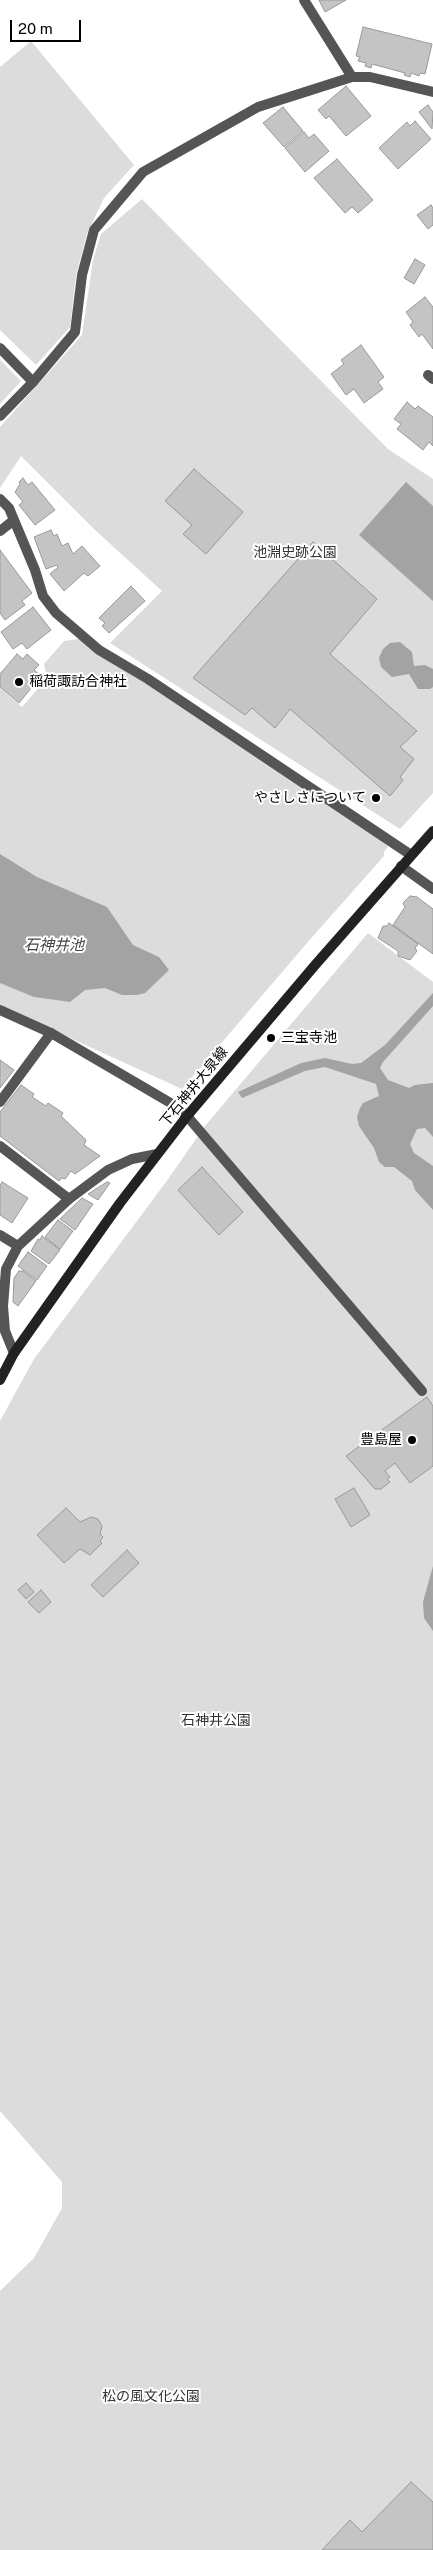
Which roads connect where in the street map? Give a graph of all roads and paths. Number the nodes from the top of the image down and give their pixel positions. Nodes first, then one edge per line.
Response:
1 (304, 0) edge
2 (352, 77) junction
3 (433, 92) edge
4 (0, 348) edge
5 (33, 382) junction
6 (0, 416) edge
7 (0, 499) edge
8 (14, 520) junction
9 (0, 531) edge
10 (433, 831) edge
11 (411, 855) junction
12 (401, 866) junction
13 (433, 889) edge
14 (0, 1010) edge
15 (51, 1033) junction
16 (0, 1102) edge
17 (187, 1116) junction
18 (0, 1146) edge
19 (157, 1154) junction
20 (69, 1199) junction
21 (0, 1235) edge
22 (18, 1246) junction
23 (14, 1352) junction
24 (0, 1380) edge
25 (422, 1391) dead end

1 - 2 street
2 - 3 street
2 - 5 street
4 - 5 street
5 - 6 street
7 - 8 street
8 - 9 street
8 - 11 street
10 - 11 main road, 下石神井大泉線
11 - 12 main road, 下石神井大泉線
12 - 13 street
12 - 17 main road, 下石神井大泉線
14 - 15 street
15 - 16 street
15 - 17 street
17 - 19 main road, 下石神井大泉線
17 - 25 street
18 - 20 street
19 - 20 street
19 - 23 main road, 下石神井大泉線
20 - 22 street
21 - 22 street
22 - 23 street
23 - 24 main road, 下石神井大泉線

